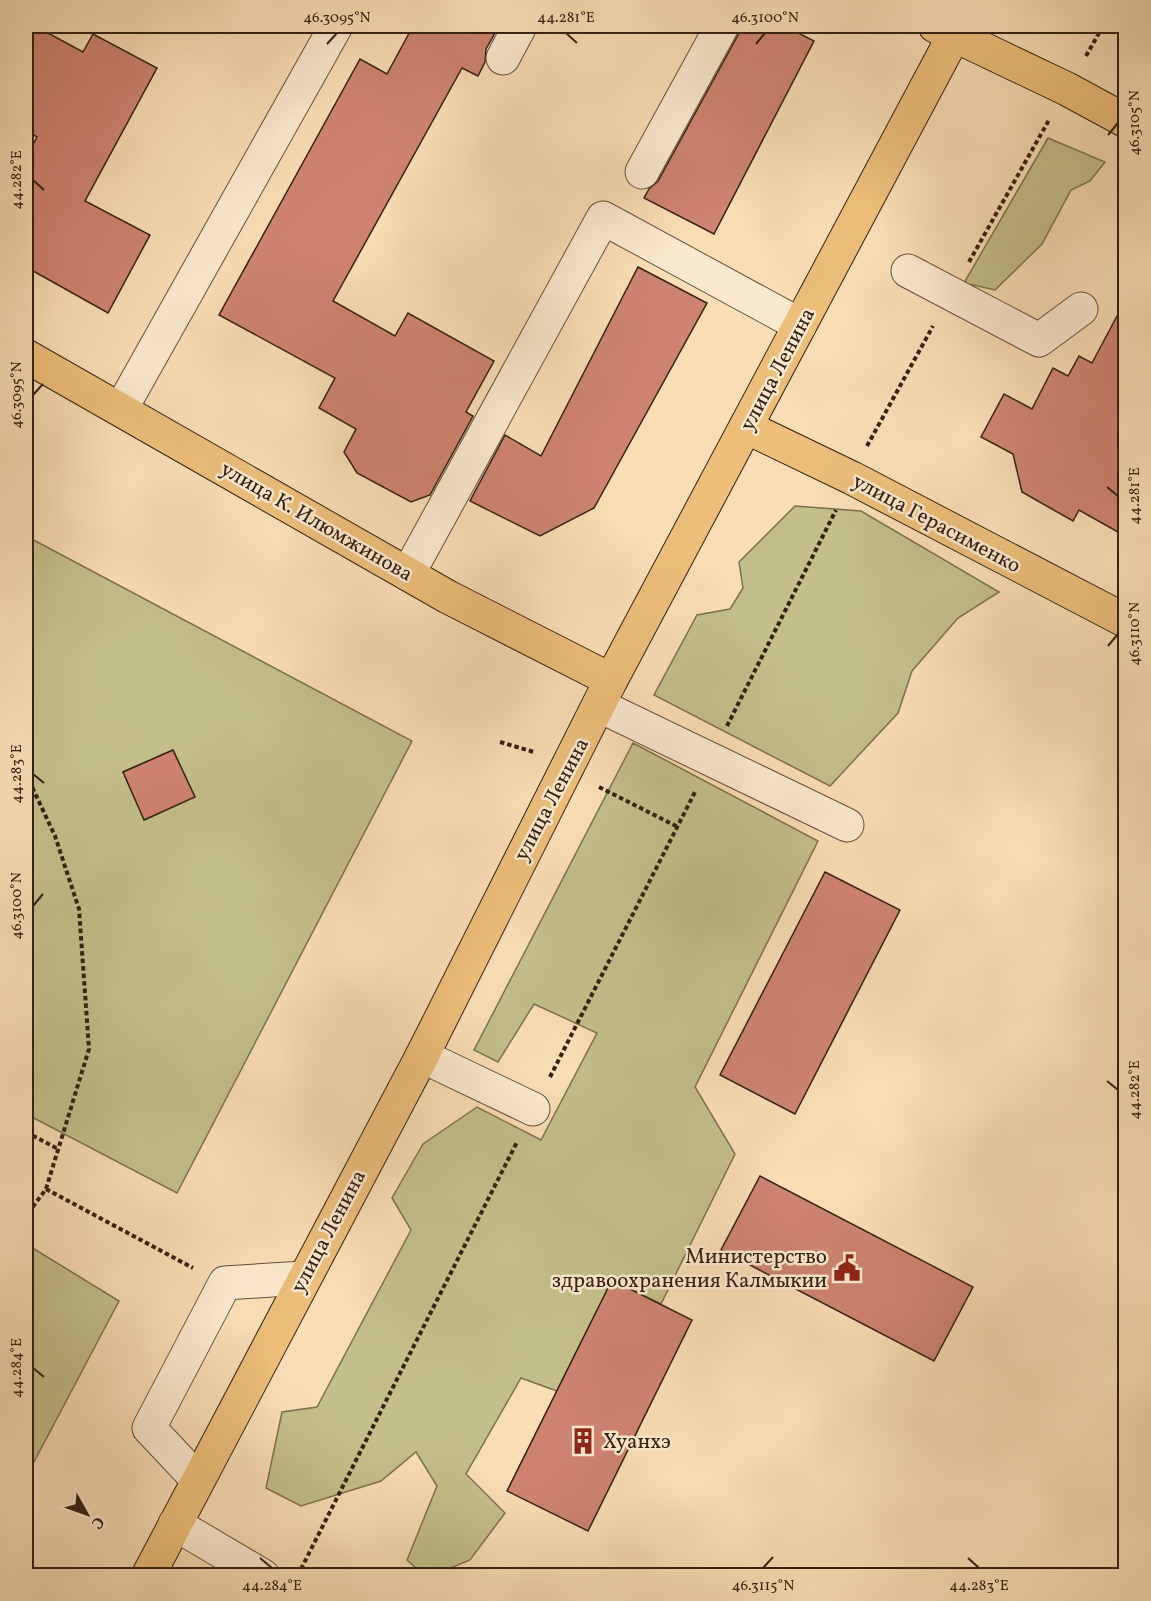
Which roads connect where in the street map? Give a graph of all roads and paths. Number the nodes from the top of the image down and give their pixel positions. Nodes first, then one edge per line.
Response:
1 (336, 26) edge
2 (520, 26) edge
3 (722, 26) edge
4 (1085, 26) edge
5 (1103, 26) edge
6 (949, 28) edge
7 (1098, 33) junction
8 (503, 58) dead end
9 (1084, 59) dead end
10 (1125, 121) edge
11 (642, 172) dead end
12 (908, 271) dead end
13 (1082, 309) dead end
14 (800, 325) junction
15 (26, 356) edge
16 (122, 409) junction
17 (746, 428) junction
18 (837, 507) dead end
19 (408, 574) junction
20 (1125, 621) edge
21 (606, 693) junction
22 (500, 742) dead end
23 (534, 753) dead end
24 (711, 758) junction
25 (26, 774) edge
26 (599, 787) dead end
27 (847, 825) dead end
28 (678, 827) junction
29 (422, 1056) junction
30 (533, 1109) junction
31 (26, 1132) edge
32 (58, 1149) junction
33 (46, 1189) junction
34 (26, 1216) edge
35 (303, 1278) junction
36 (225, 1283) junction
37 (197, 1479) junction
38 (175, 1524) junction
39 (148, 1575) edge
40 (263, 1575) edge
41 (297, 1575) edge

1 - 16 street
2 - 8 street
3 - 11 street
4 - 7 path
5 - 7 path
6 - 10 main road
6 - 14 main road, улица Ленина
7 - 9 path
12 - 13 street
14 - 17 main road, улица Ленина
14 - 19 street
15 - 16 main road, улица К. Илюмжинова
16 - 19 main road, улица К. Илюмжинова
17 - 20 main road, улица Герасименко
17 - 21 main road, улица Ленина
18 - 24 path
19 - 21 main road, улица К. Илюмжинова
21 - 24 street
21 - 29 main road, улица Ленина
22 - 23 path
24 - 27 street
24 - 28 path
25 - 32 path
26 - 28 path
28 - 30 path
29 - 30 street
29 - 35 main road, улица Ленина
30 - 41 path
31 - 32 path
32 - 33 path
33 - 34 path
33 - 36 path
35 - 36 street
35 - 37 main road, улица Ленина
36 - 37 street
37 - 38 main road, улица Ленина
38 - 39 main road, улица Ленина
38 - 40 street

